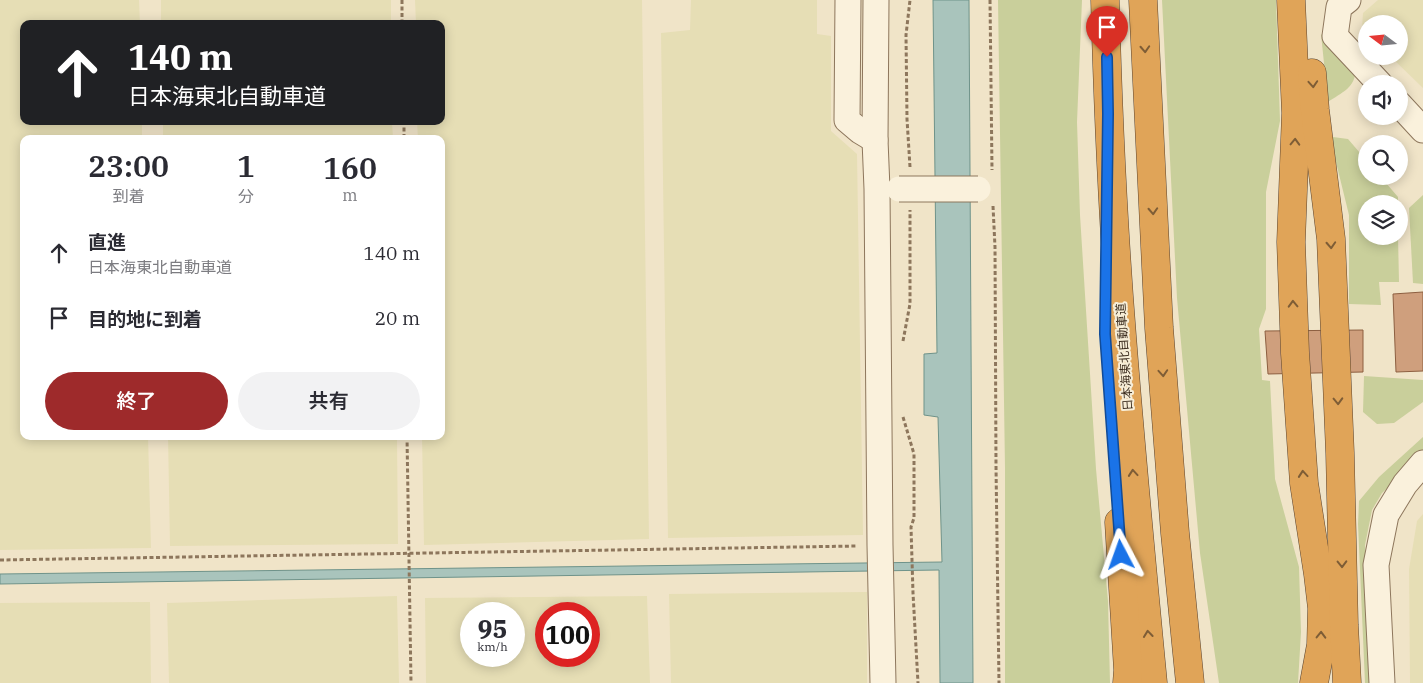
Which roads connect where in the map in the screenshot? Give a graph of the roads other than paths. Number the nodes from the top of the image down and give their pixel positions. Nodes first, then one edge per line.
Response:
1 (848, 0) edge
2 (876, 0) edge
3 (1105, 0) edge
4 (1143, 0) edge
5 (1348, 0) edge
6 (1299, 4) edge
7 (1372, 75) edge
8 (1108, 114) junction
9 (1408, 114) edge
10 (1423, 130) edge
11 (875, 140) junction
12 (899, 189) junction
13 (985, 189) road end
14 (1423, 464) edge
15 (1175, 533) junction
16 (883, 683) edge
17 (1127, 683) edge
18 (1153, 683) edge
19 (1190, 683) edge
20 (1200, 683) edge
21 (1314, 683) edge
22 (1347, 683) edge
23 (1382, 683) edge

1 - 11 street
2 - 11 street
3 - 8 highway, 日本海東北自動車道
4 -> 15 highway
5 - 7 street
21 -> 6 highway
6 -> 22 highway
8 - 17 highway
18 -> 8 highway, 日本海東北自動車道
9 - 10 street
11 - 12 street
12 - 13 street, bridge
12 - 16 street
14 - 23 street
15 - 19 highway
15 - 20 highway

